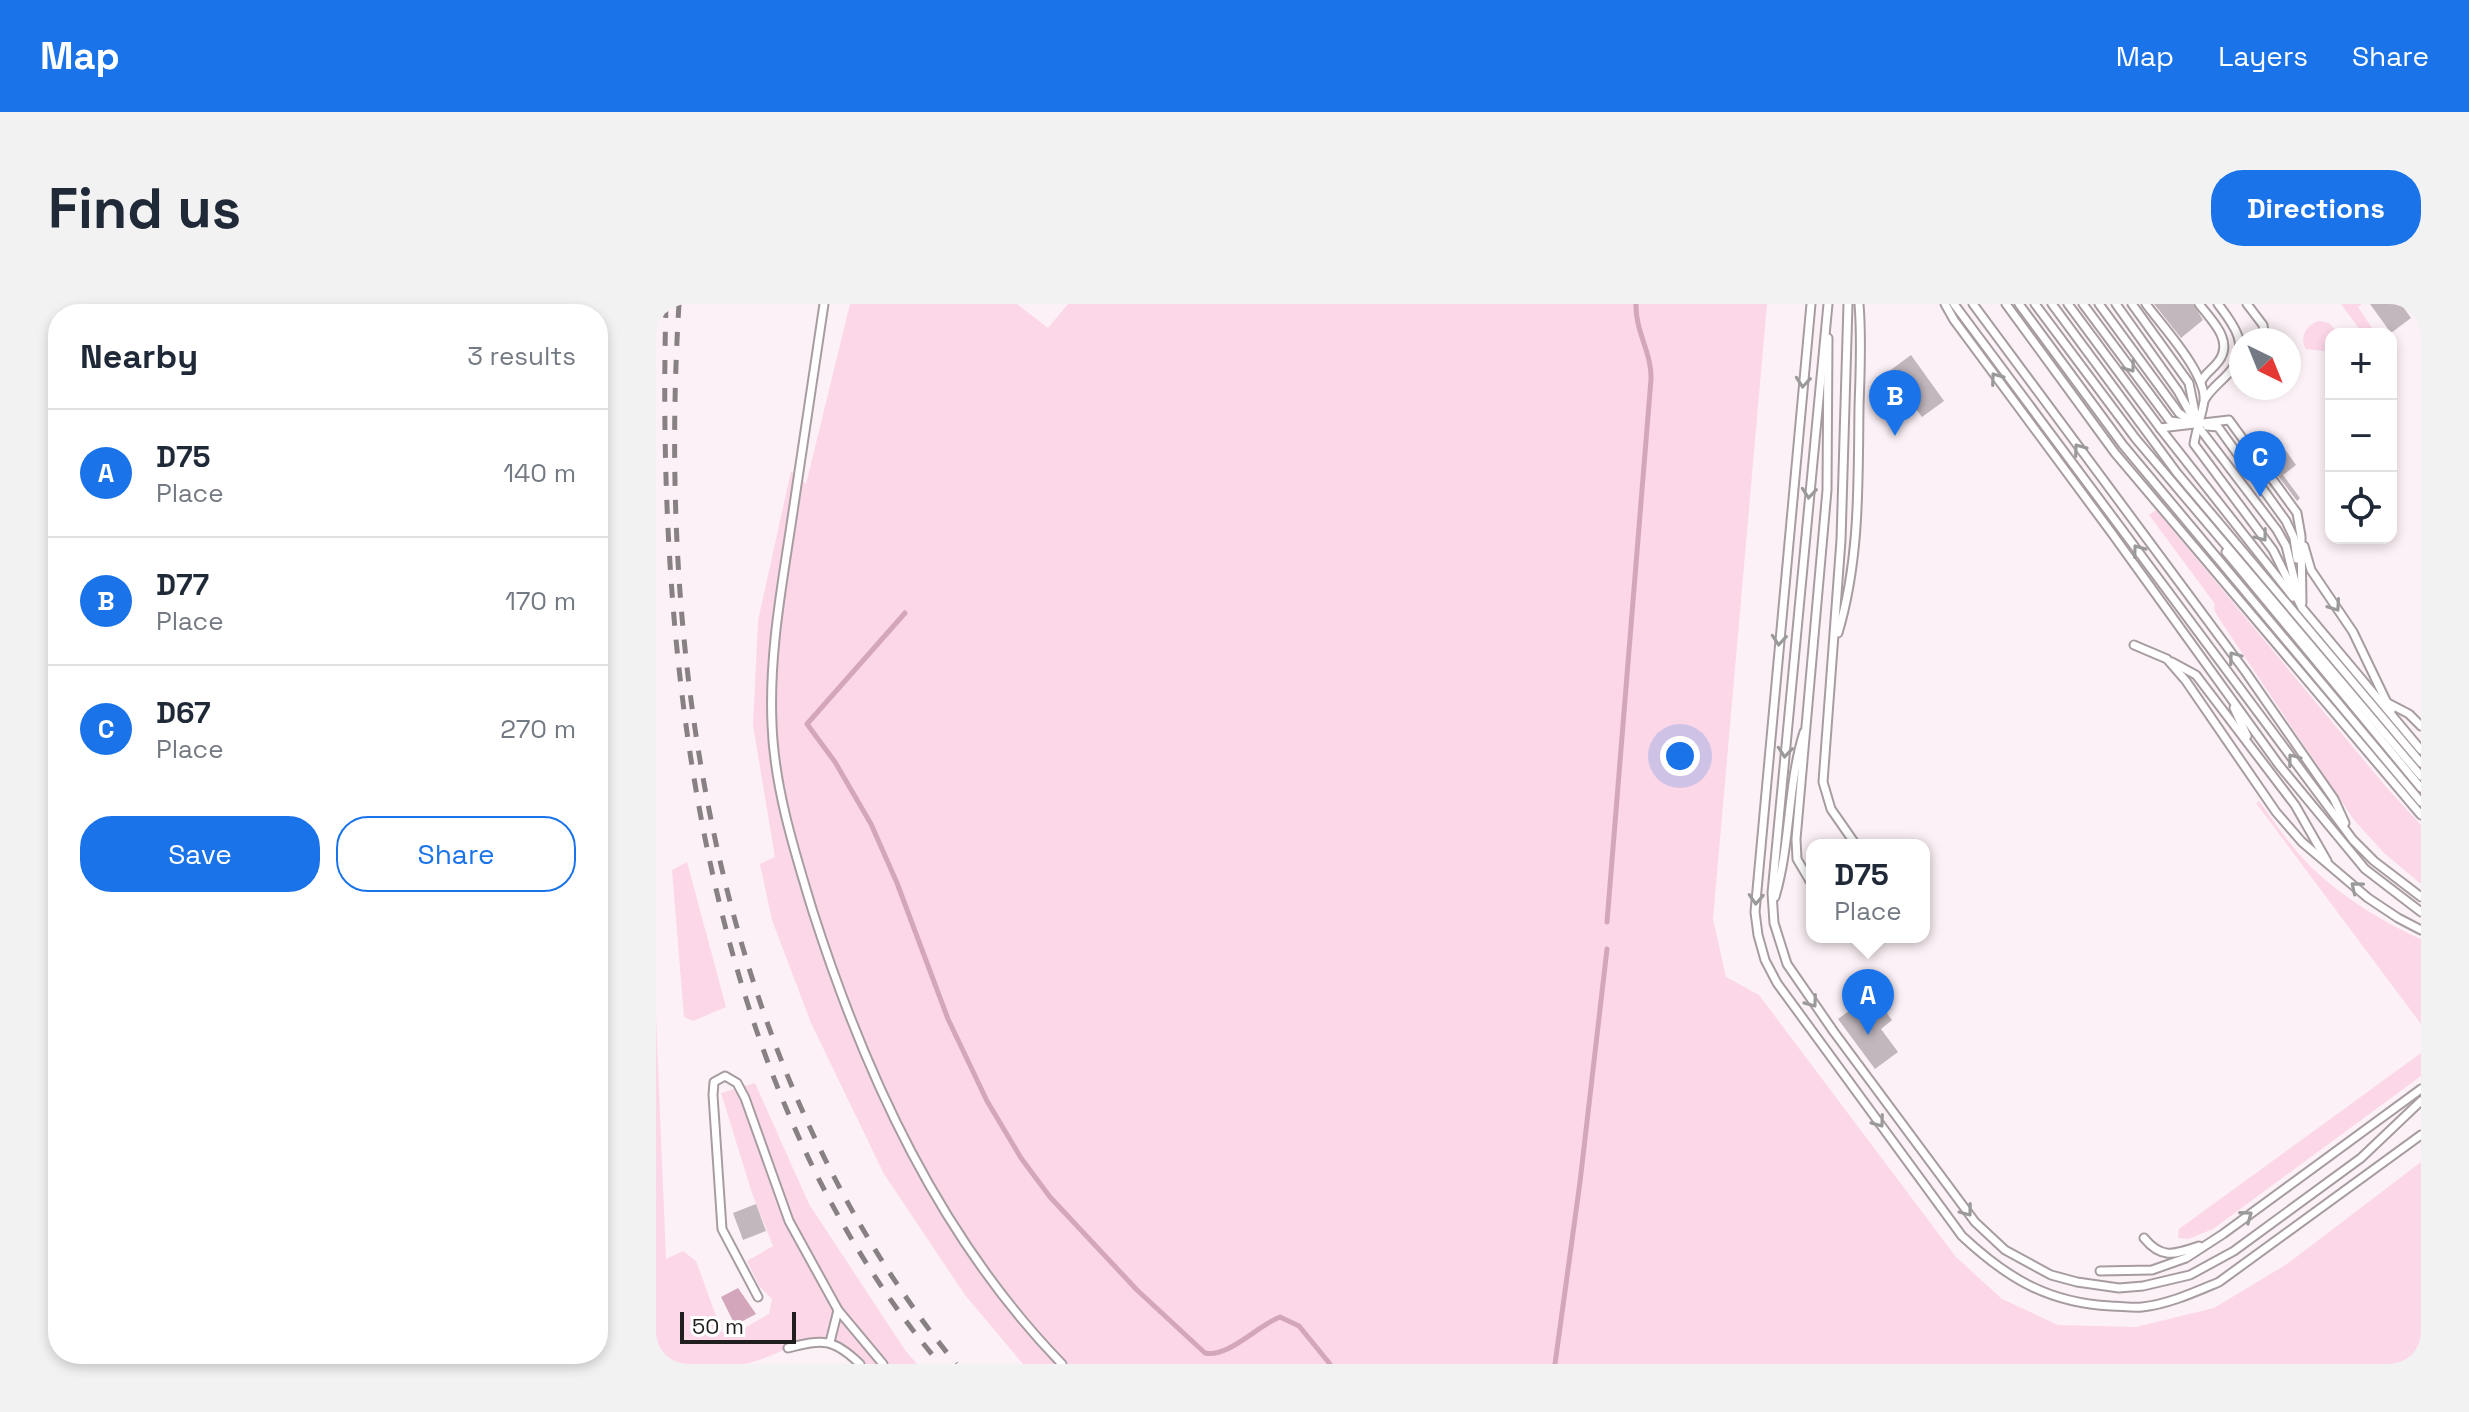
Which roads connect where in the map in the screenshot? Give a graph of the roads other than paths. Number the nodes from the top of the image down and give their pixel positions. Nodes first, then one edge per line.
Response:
1 (824, 304) edge
2 (1811, 304) edge
3 (1828, 304) edge
4 (1848, 304) edge
5 (1859, 304) edge
6 (1945, 304) edge
7 (1957, 304) edge
8 (1973, 304) edge
9 (2006, 304) edge
10 (2019, 304) edge
11 (2035, 304) edge
12 (2052, 304) edge
13 (2068, 304) edge
14 (2083, 304) edge
15 (2099, 304) edge
16 (2116, 304) edge
17 (2132, 304) edge
18 (2146, 304) edge
19 (2199, 304) edge
20 (2218, 304) edge
21 (2247, 304) edge
22 (2263, 328) edge
23 (2201, 382) junction
24 (2205, 399) junction
25 (2197, 425) junction
26 (2160, 428) junction
27 (2139, 443) junction
28 (2301, 536) junction
29 (2302, 608) junction
30 (1835, 642) junction
31 (2134, 645) dead end
32 (2167, 659) junction
33 (2368, 687) junction
34 (2225, 689) junction
35 (2387, 702) junction
36 (2394, 718) junction
37 (1808, 719) junction
38 (2421, 726) edge
39 (2253, 749) junction
40 (2421, 750) edge
41 (2421, 763) edge
42 (2421, 776) edge
43 (2421, 788) edge
44 (2421, 802) edge
45 (2421, 815) edge
46 (1852, 839) edge
47 (2353, 840) junction
48 (2330, 867) junction
49 (1806, 874) edge
50 (2421, 897) edge
51 (1773, 903) junction
52 (2421, 912) edge
53 (2421, 930) edge
54 (2421, 1089) edge
55 (2421, 1101) edge
56 (2421, 1135) edge
57 (2144, 1238) dead end
58 (2209, 1243) junction
59 (2100, 1271) dead end
60 (758, 1297) dead end
61 (838, 1310) junction
62 (830, 1342) junction
63 (788, 1348) dead end
64 (860, 1364) edge
65 (883, 1364) edge
66 (1062, 1364) edge

1 - 66 lane
2 -> 56 lane
3 - 37 lane
3 -> 51 lane
4 - 30 lane
5 - 30 lane
34 -> 6 lane
47 -> 7 lane
47 -> 8 lane
9 - 45 lane
10 - 44 lane
11 - 27 lane
12 - 41 lane
13 - 26 lane
14 -> 25 lane
15 - 25 lane
16 - 25 lane
17 - 25 lane
18 - 23 lane
19 - 23 lane
20 - 24 lane
21 - 22 lane
23 - 24 lane
24 - 25 lane
25 - 26 lane
25 - 28 lane
25 - 29 lane
25 -> 29 lane
25 - 29 lane
26 - 29 lane
27 - 42 lane
27 - 43 lane
28 - 29 lane
28 -> 35 lane
29 - 33 lane
30 - 46 lane
31 - 32 lane
32 - 39 lane
32 - 48 lane
33 - 35 lane
33 - 36 lane
34 - 39 lane
34 - 52 lane
35 - 36 lane
35 - 38 lane
36 - 40 lane
37 - 49 lane
37 - 51 lane
39 - 48 lane
47 - 50 lane
53 -> 48 lane
51 -> 55 lane
58 -> 54 lane
57 - 58 lane
58 - 59 lane
60 - 61 lane
61 - 62 lane
61 - 65 lane
62 - 63 lane
62 - 64 lane

